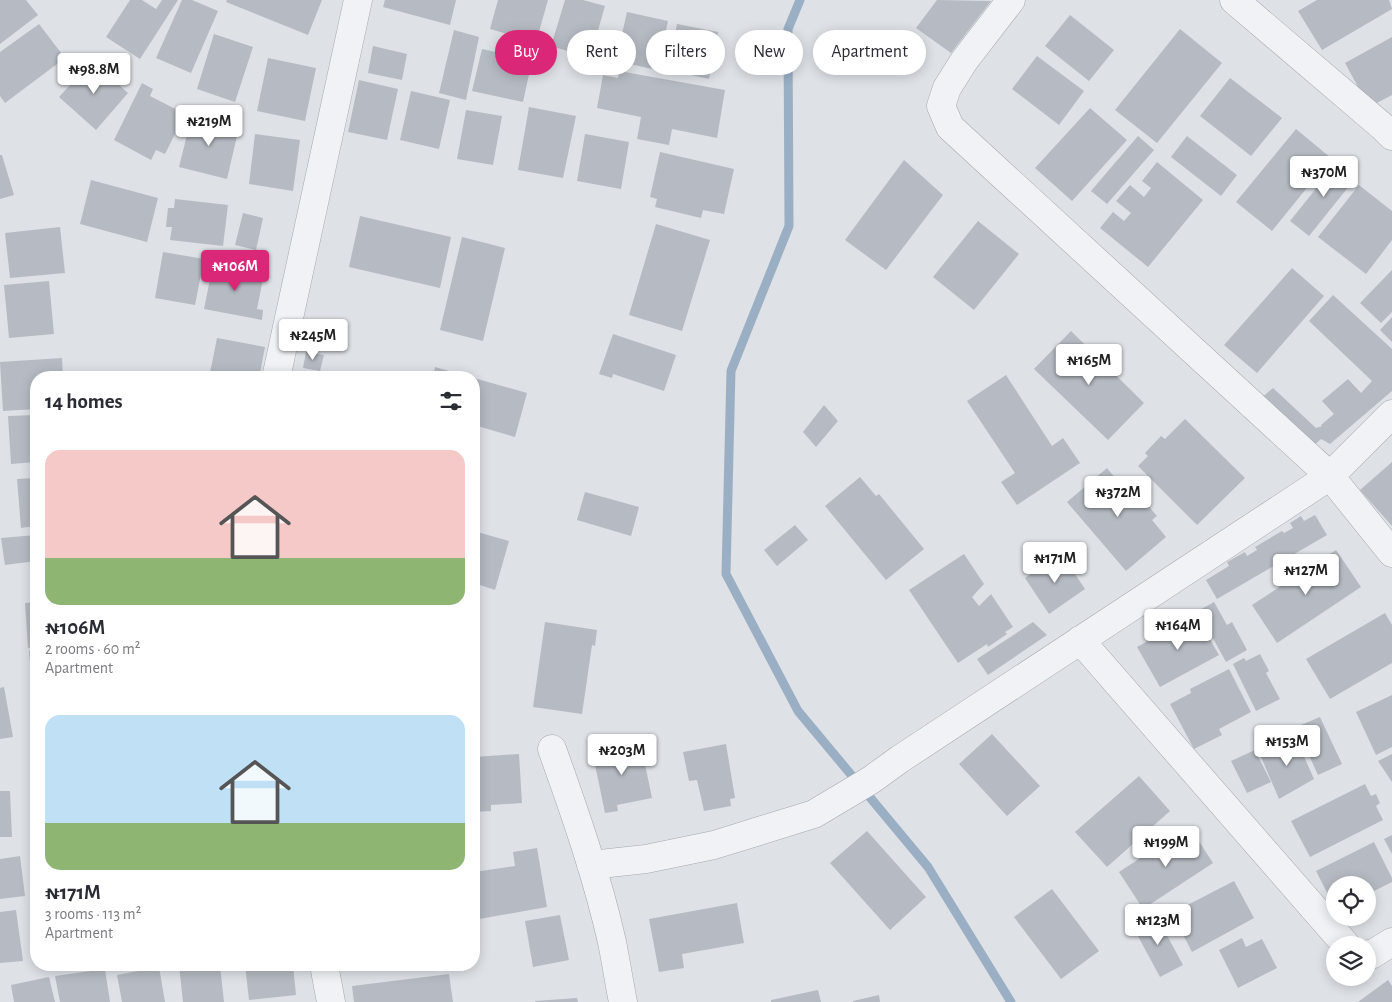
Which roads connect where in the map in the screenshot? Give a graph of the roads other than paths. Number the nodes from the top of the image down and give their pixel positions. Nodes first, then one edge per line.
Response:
1 (358, 0) edge
2 (1011, 0) edge
3 (1234, 0) edge
4 (1389, 129) edge
5 (278, 371) edge
6 (1392, 414) edge
7 (1330, 476) junction
8 (1392, 553) edge
9 (1080, 640) junction
10 (552, 749) dead end
11 (591, 865) junction
12 (1338, 936) edge
13 (1392, 942) edge
14 (1376, 952) edge
15 (325, 971) edge
16 (331, 1002) edge
17 (623, 1002) edge

1 - 5 street
2 - 7 street
3 - 4 street
6 - 7 street
7 - 8 street
7 - 9 street
9 - 11 street
9 - 12 street
10 - 11 street
11 - 17 street
13 - 14 street
15 - 16 street

